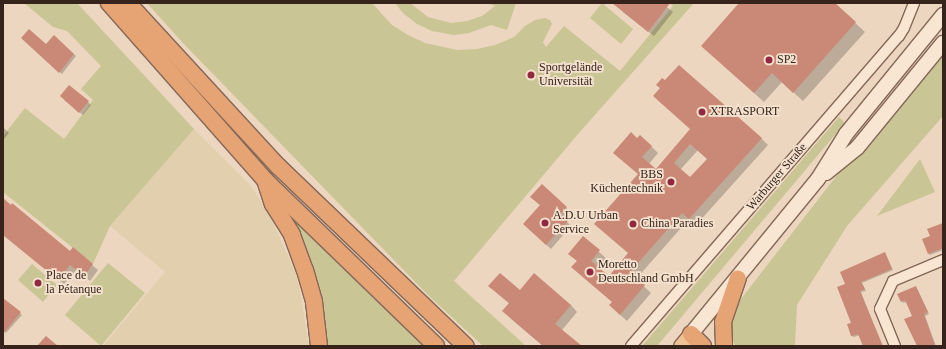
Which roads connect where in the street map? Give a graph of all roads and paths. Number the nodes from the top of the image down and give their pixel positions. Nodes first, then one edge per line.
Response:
1 (109, 3) edge
2 (128, 3) edge
3 (914, 3) edge
4 (943, 15) edge
5 (943, 43) edge
6 (818, 179) junction
7 (265, 180) junction
8 (943, 260) edge
9 (738, 278) junction
10 (686, 340) edge
11 (319, 346) edge
12 (436, 346) edge
13 (466, 346) edge
14 (632, 346) edge
15 (702, 346) edge
16 (724, 346) edge
17 (895, 346) edge

1 - 7 highway
2 - 13 highway
3 - 14 street, Warburger Straße
4 - 6 main road
5 - 6 main road
6 - 9 main road
7 - 11 highway
7 - 12 highway
8 - 17 street
9 - 10 main road
9 - 16 highway
10 - 15 highway

